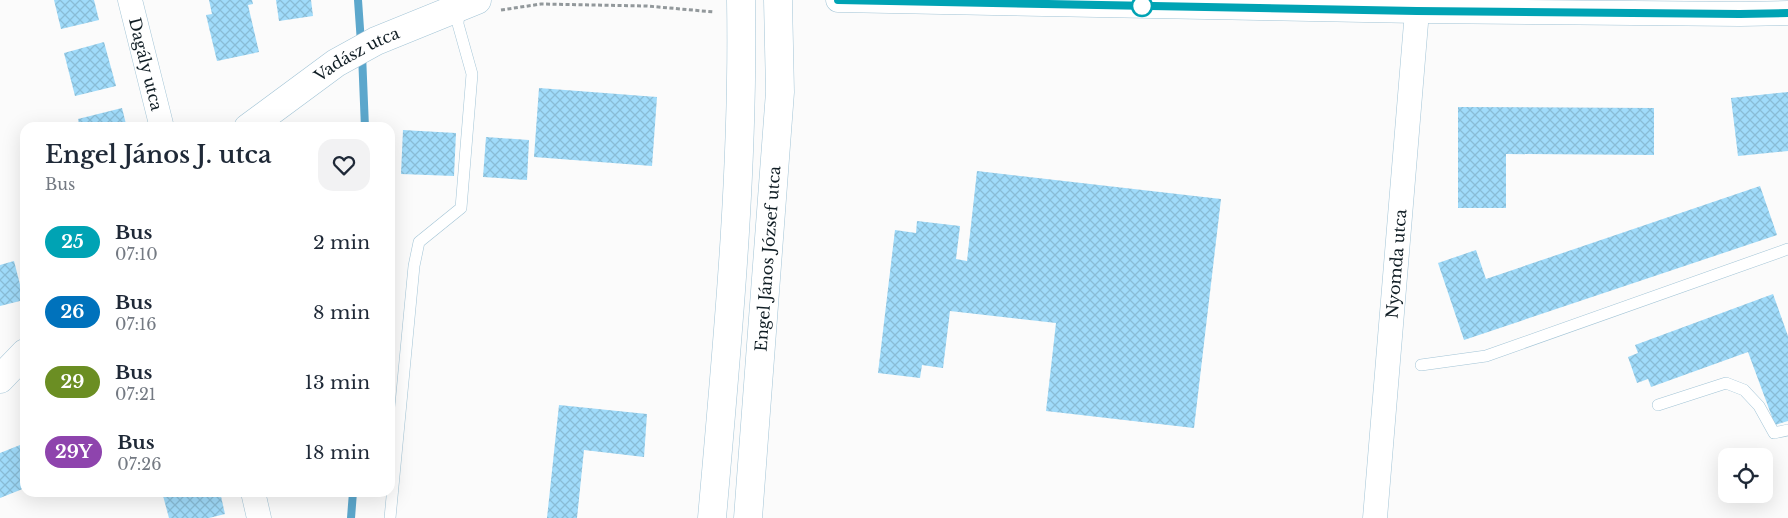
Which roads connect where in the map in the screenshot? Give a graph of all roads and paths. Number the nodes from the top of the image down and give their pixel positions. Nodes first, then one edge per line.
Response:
1 (130, 0) edge
2 (741, 0) edge
3 (778, 0) edge
4 (838, 0) edge
5 (1257, 4) edge
6 (478, 6) edge
7 (1626, 6) edge
8 (1735, 7) edge
9 (1417, 11) junction
10 (717, 12) dead end
11 (1788, 13) edge
12 (160, 122) edge
13 (256, 122) edge
14 (1788, 249) edge
15 (20, 359) edge
16 (1421, 365) dead end
17 (0, 379) edge
18 (1658, 405) dead end
19 (1788, 430) edge
20 (395, 466) edge
21 (254, 497) edge
22 (392, 497) edge
23 (259, 518) edge
24 (390, 518) edge
25 (712, 518) edge
26 (748, 518) edge
27 (1375, 518) edge

1 - 12 street, Dagály utca
2 - 25 street
3 - 26 street, Engel János József utca
4 - 5 street
5 - 9 street
6 - 10 path
6 - 13 street, Vadász utca
6 - 20 lane
7 - 8 street
7 - 9 street
8 - 11 street
9 - 27 street, Nyomda utca
14 - 16 lane
15 - 17 street
18 - 19 lane
21 - 23 street
22 - 24 lane

